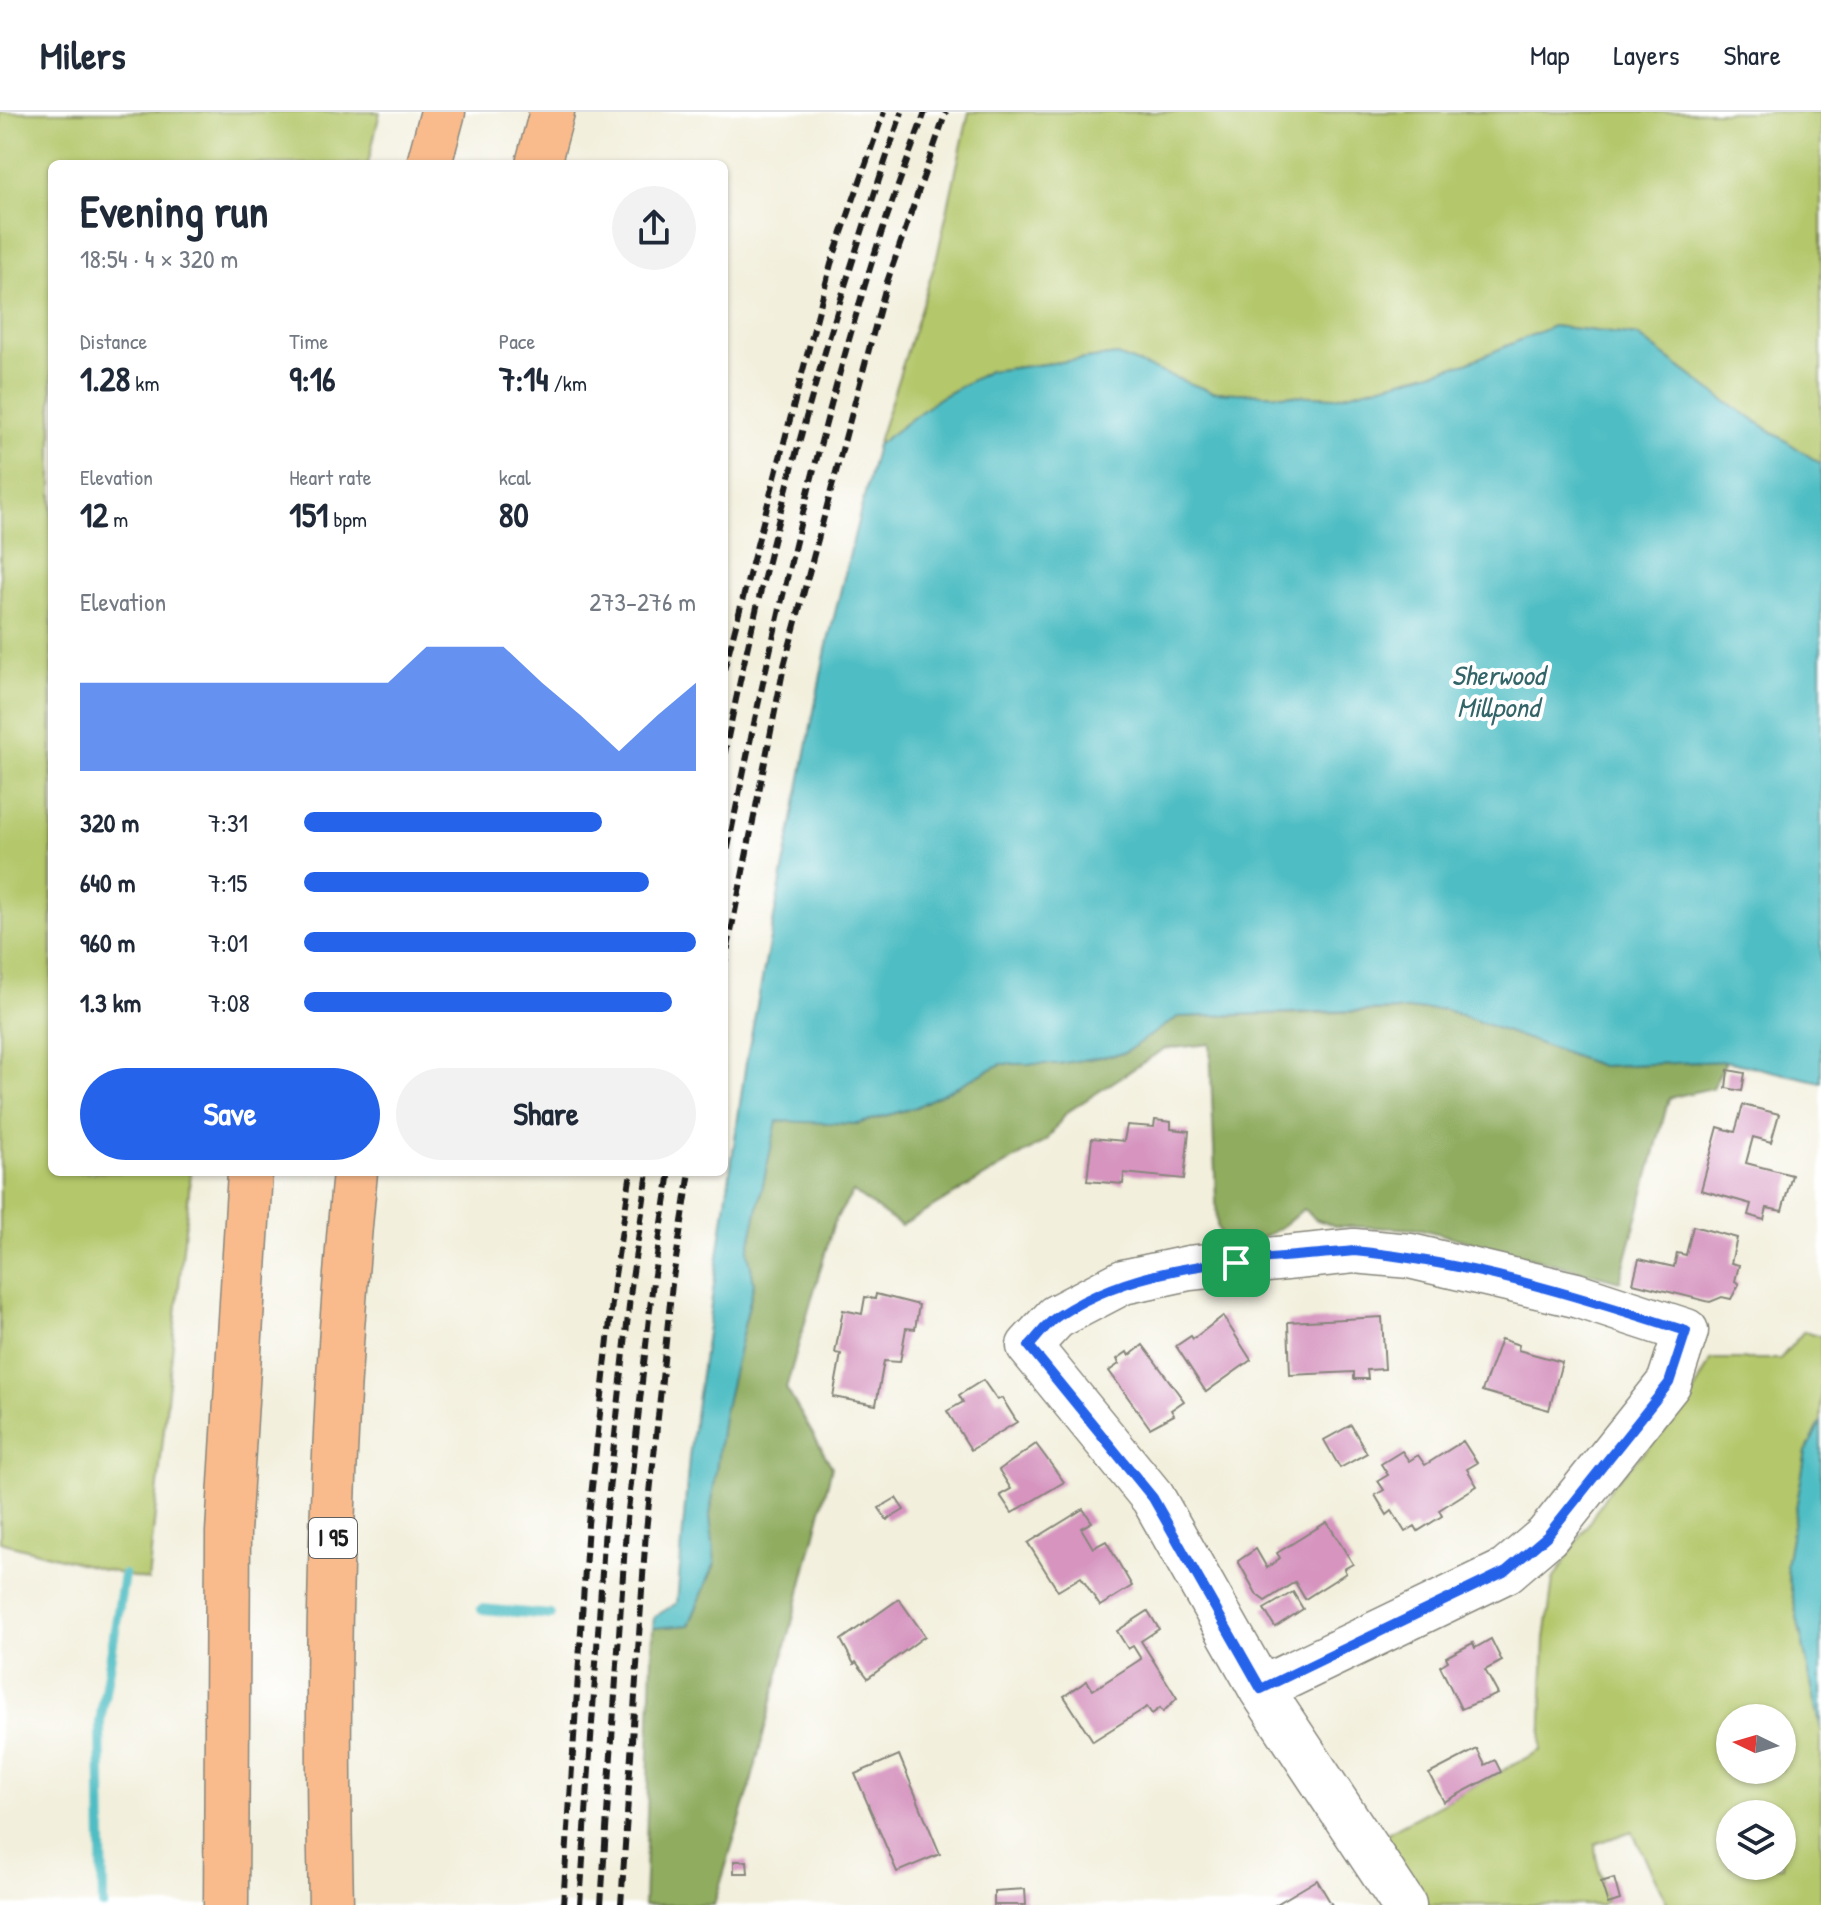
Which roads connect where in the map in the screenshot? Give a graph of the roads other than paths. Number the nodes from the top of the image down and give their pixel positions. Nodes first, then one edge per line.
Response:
1 (443, 112) edge
2 (552, 112) edge
3 (430, 160) edge
4 (539, 160) edge
5 (250, 1176) edge
6 (355, 1176) edge
7 (1261, 1689) junction
8 (226, 1905) edge
9 (331, 1905) edge
10 (1404, 1905) edge

1 - 3 highway
2 - 4 highway
5 - 8 highway
6 - 9 highway, I 95
7 - 7 street
7 - 10 street

